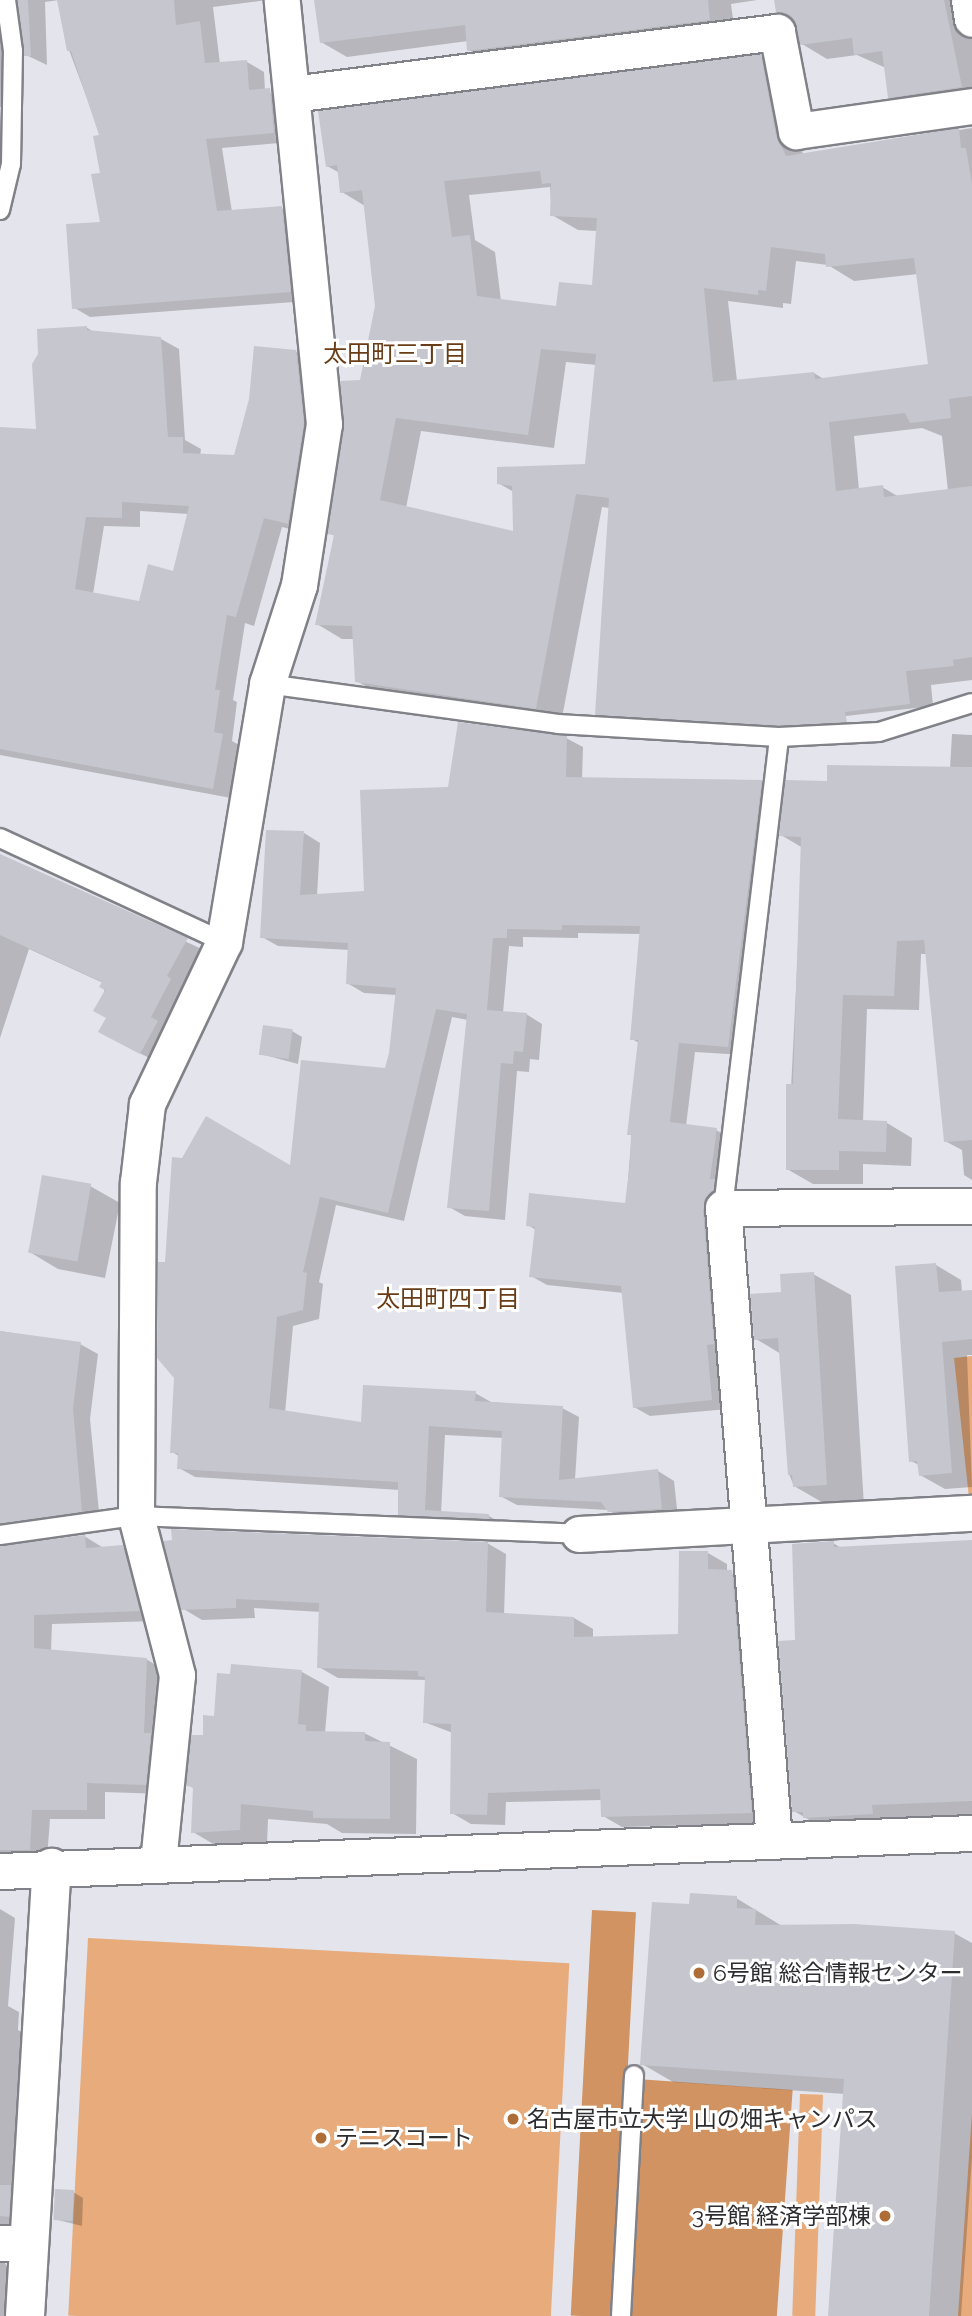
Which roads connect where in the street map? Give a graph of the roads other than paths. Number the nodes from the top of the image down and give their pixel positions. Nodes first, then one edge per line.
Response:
1 (6, 0) edge
2 (282, 0) edge
3 (969, 0) edge
4 (972, 19) edge
5 (292, 94) junction
6 (972, 106) edge
7 (6, 165) edge
8 (0, 210) edge
9 (267, 684) junction
10 (972, 702) edge
11 (779, 737) junction
12 (0, 838) edge
13 (224, 942) junction
14 (972, 1206) edge
15 (723, 1208) junction
16 (972, 1513) edge
17 (136, 1516) junction
18 (751, 1528) junction
19 (579, 1534) joint
20 (0, 1535) edge
21 (972, 1833) edge
22 (774, 1840) junction
23 (158, 1862) junction
24 (52, 1868) junction
25 (0, 1871) edge
26 (634, 2076) dead end
27 (15, 2243) edge
28 (25, 2316) edge
29 (621, 2316) edge

1 - 7 lane
2 - 5 street
3 - 4 street
5 - 6 street
5 - 9 street
7 - 8 lane
9 - 11 lane
9 - 13 street
10 - 11 lane
11 - 15 lane
12 - 13 lane
13 - 17 street
14 - 15 street
15 - 18 street
16 - 18 street
17 - 19 lane
17 - 20 lane
17 - 23 street
18 - 19 street
18 - 22 street
21 - 22 street
22 - 23 street
23 - 24 street
24 - 25 street
24 - 27 street
26 - 29 lane
27 - 28 street

